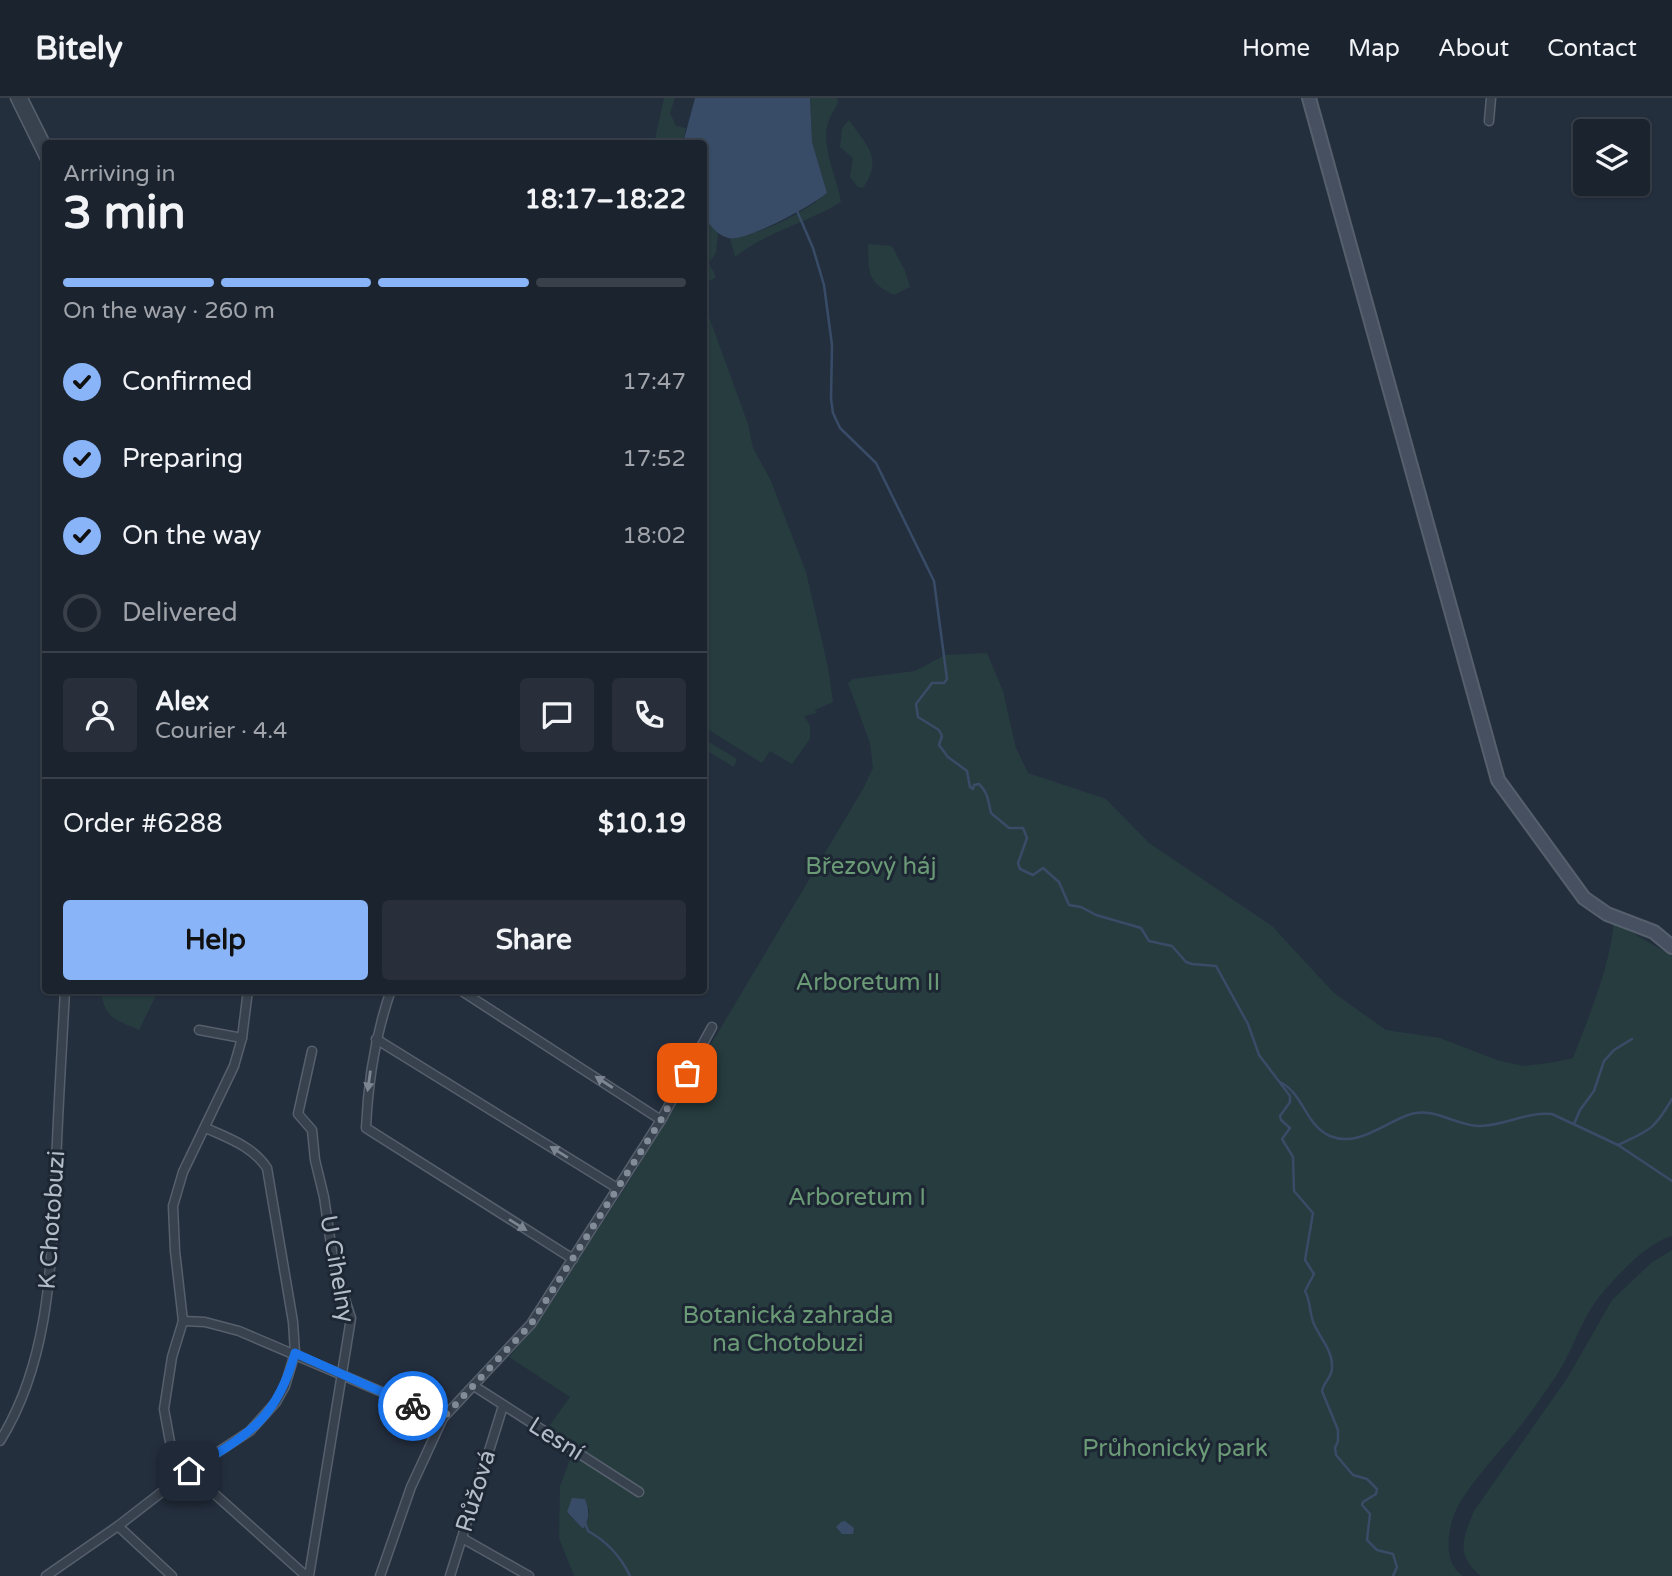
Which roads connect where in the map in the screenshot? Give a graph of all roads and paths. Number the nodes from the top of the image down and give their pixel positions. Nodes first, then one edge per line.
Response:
1 (15, 98) edge
2 (23, 98) edge
3 (1309, 98) edge
4 (1491, 98) edge
5 (1489, 121) dead end
6 (44, 140) edge
7 (42, 153) edge
8 (1672, 947) edge
9 (65, 994) edge
10 (248, 994) edge
11 (390, 994) edge
12 (466, 994) edge
13 (712, 1027) dead end
14 (199, 1030) dead end
15 (242, 1038) junction
16 (376, 1039) junction
17 (312, 1051) dead end
18 (661, 1120) junction
19 (206, 1128) junction
20 (617, 1188) junction
21 (573, 1259) junction
22 (183, 1321) junction
23 (295, 1353) junction
24 (342, 1375) junction
25 (474, 1386) junction
26 (503, 1406) junction
27 (443, 1418) junction
28 (0, 1441) edge
29 (189, 1471) junction
30 (639, 1492) dead end
31 (118, 1526) junction
32 (462, 1538) junction
33 (46, 1576) edge
34 (172, 1576) edge
35 (307, 1576) edge
36 (380, 1576) edge
37 (450, 1576) edge
38 (529, 1576) edge

1 - 7 street
2 - 6 street
3 - 8 street
4 - 5 street
9 - 28 street, K Chotobuzi
10 - 15 street
11 - 16 street
18 -> 12 street
13 - 18 street
14 - 15 street
15 - 19 street
20 -> 16 street
16 -> 21 street
17 - 24 street, U Cihelny
18 - 20 street
19 - 22 street
19 - 23 street
20 - 21 street
21 - 25 street
22 - 23 street
22 - 29 street
23 - 24 street
23 - 29 street
24 - 27 street
24 - 35 street, U Cihelny
25 - 26 street, Lesní
25 - 27 street
26 - 30 street, Lesní
26 - 32 street, Růžová
27 - 36 street
29 - 31 street
29 - 35 street
31 - 33 street
31 - 34 street
32 - 37 street, Růžová
32 - 38 street

